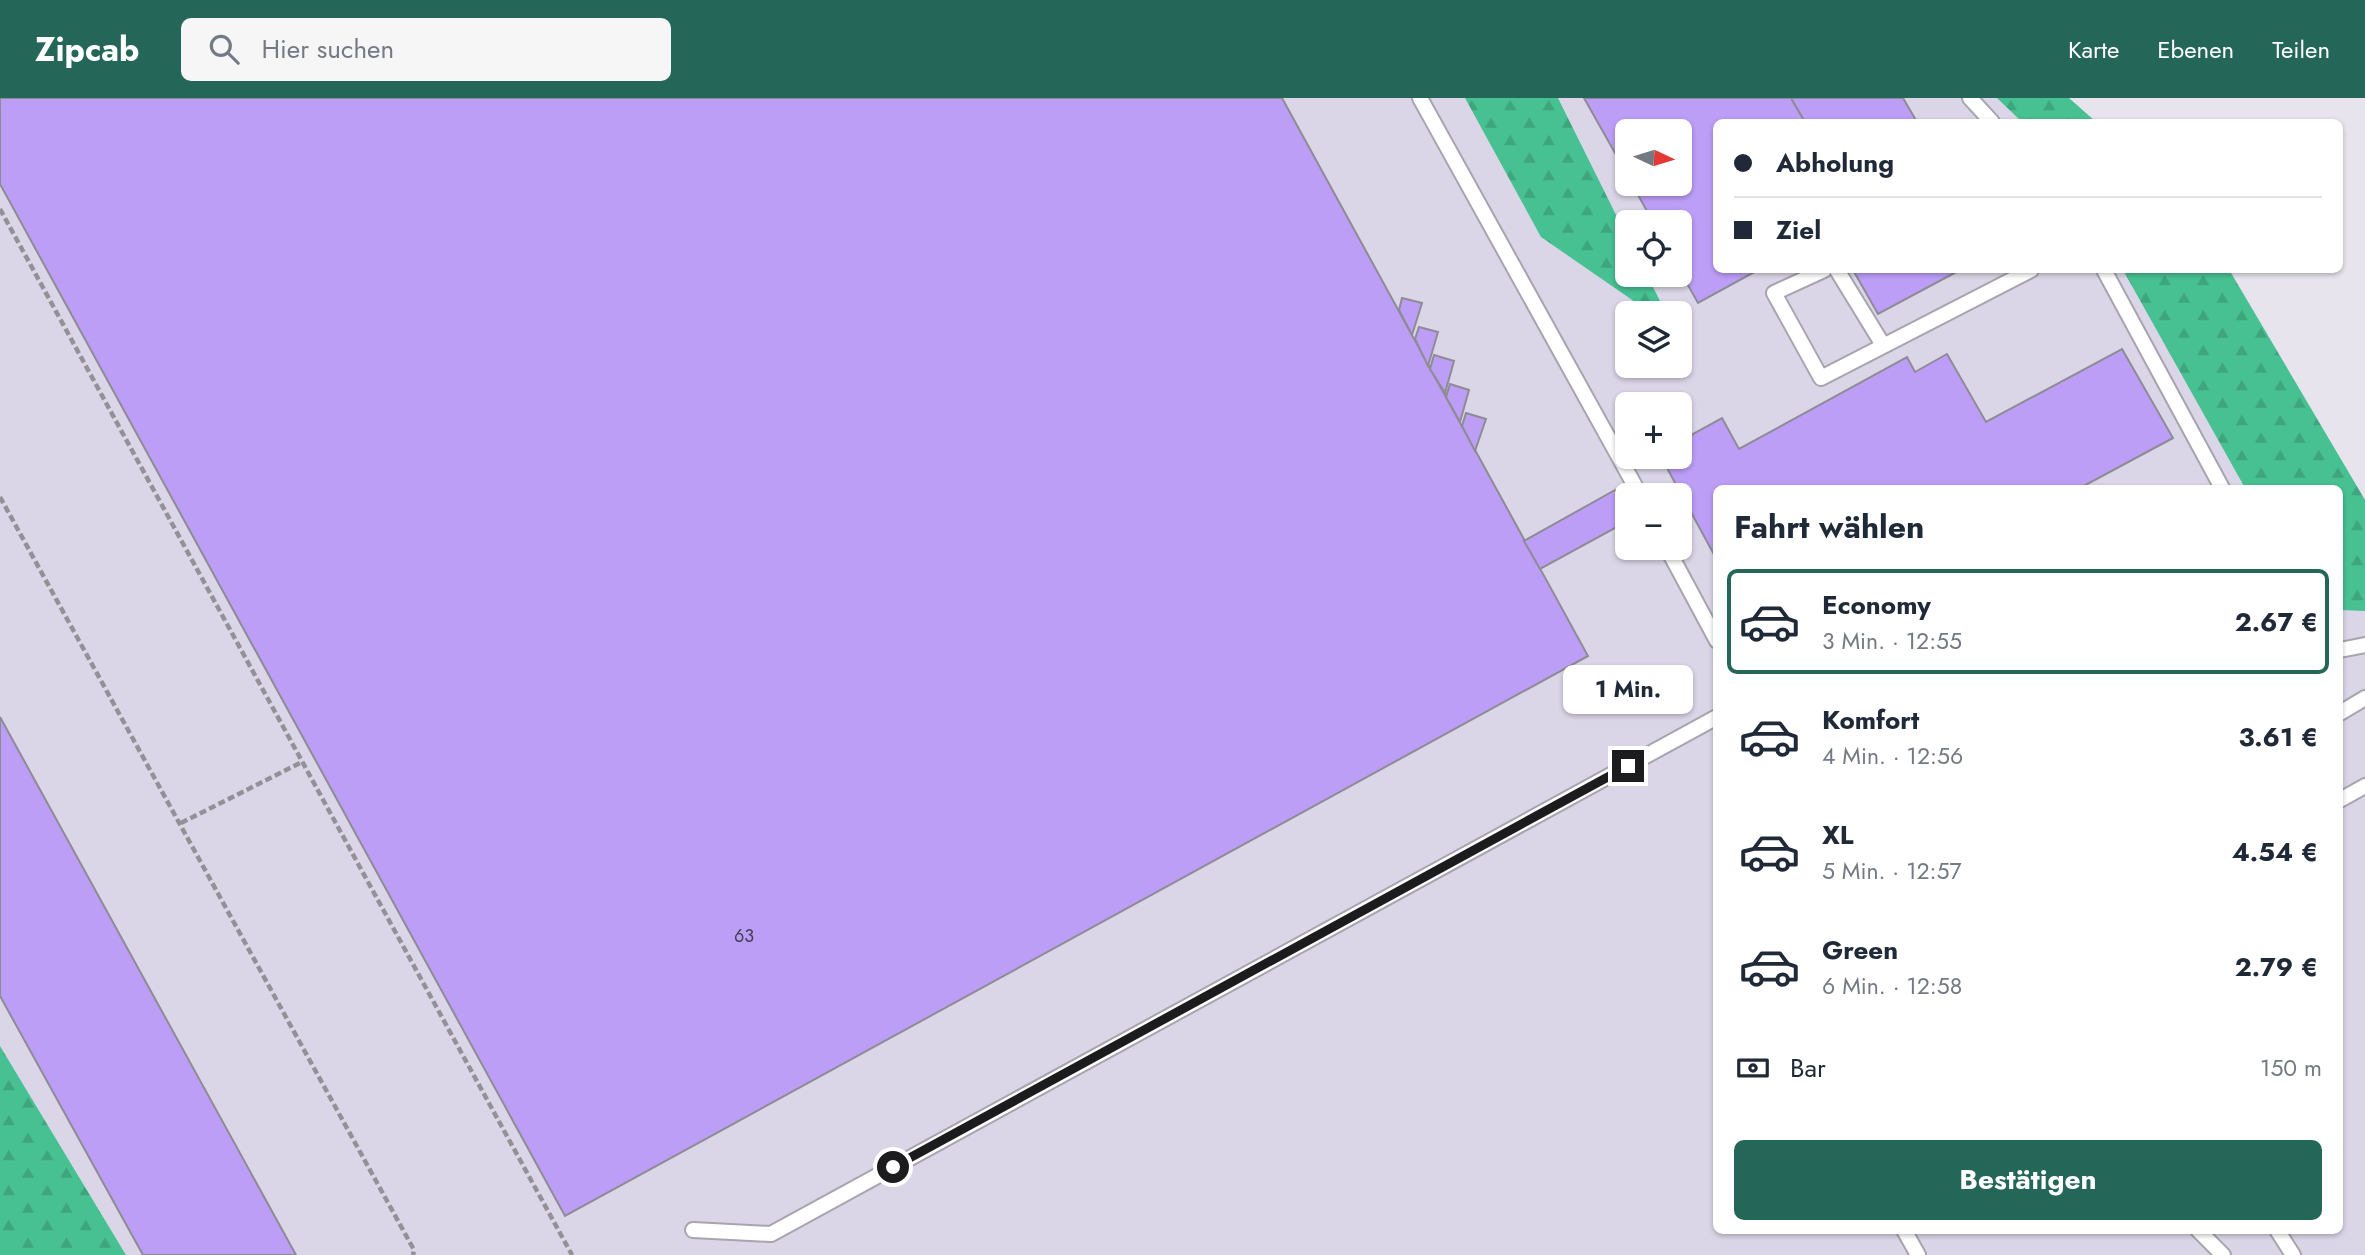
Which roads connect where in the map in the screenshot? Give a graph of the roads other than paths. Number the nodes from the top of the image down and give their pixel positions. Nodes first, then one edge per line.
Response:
1 (1420, 98) edge
2 (1970, 98) edge
3 (1989, 119) edge
4 (1817, 273) edge
5 (1840, 273) edge
6 (2025, 273) edge
7 (2106, 273) edge
8 (1883, 345) junction
9 (1633, 483) edge
10 (2220, 485) edge
11 (1673, 560) edge
12 (1713, 634) edge
13 (2365, 645) edge
14 (2343, 649) edge
15 (2365, 698) edge
16 (2343, 711) edge
17 (1713, 719) edge
18 (2365, 786) edge
19 (2343, 798) edge
20 (693, 1230) dead end
21 (1906, 1234) edge
22 (2202, 1234) edge
23 (2280, 1234) edge
24 (1917, 1255) edge
25 (2223, 1255) edge
26 (2293, 1255) edge

1 - 9 lane
2 - 3 lane
4 - 8 lane
5 - 8 lane
6 - 8 lane
7 - 10 lane
11 - 12 lane
13 - 14 lane
15 - 16 lane
17 - 20 lane
18 - 19 lane
21 - 24 lane
22 - 25 lane
23 - 26 lane

